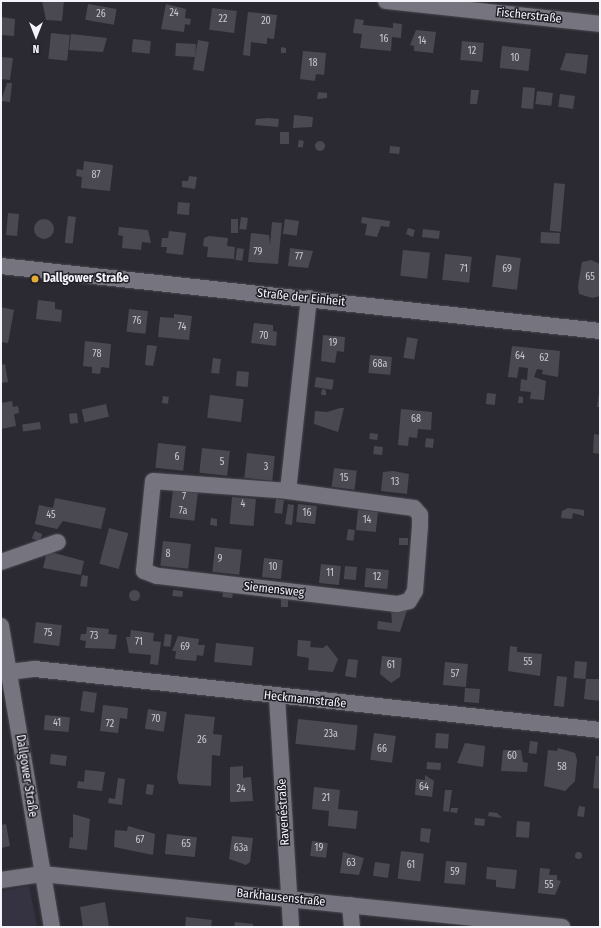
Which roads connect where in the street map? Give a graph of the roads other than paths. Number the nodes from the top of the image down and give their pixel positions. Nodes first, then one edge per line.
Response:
1 (386, 1) edge
2 (600, 24) edge
3 (1, 266) edge
4 (309, 298) junction
5 (600, 331) edge
6 (288, 492) junction
7 (58, 542) dead end
8 (1, 562) edge
9 (1, 626) edge
10 (9, 672) junction
11 (277, 697) junction
12 (600, 730) edge
13 (42, 874) junction
14 (1, 880) edge
15 (289, 898) junction
16 (350, 905) junction
17 (52, 927) edge
18 (291, 927) edge
19 (352, 927) edge
20 (562, 927) edge

1 - 2 street, Fischerstraße
3 - 4 street, Straße der Einheit
4 - 5 street, Straße der Einheit
4 - 6 street
6 - 6 street, Siemensweg
7 - 8 street
9 - 10 street, Dallgower Straße
10 - 11 street, Heckmannstraße
10 - 13 street, Dallgower Straße
11 - 12 street, Heckmannstraße
11 - 15 street, Ravenéstraße
13 - 14 street, Barkhausenstraße
13 - 15 street, Barkhausenstraße
13 - 17 street, Dallgower Straße
15 - 16 street, Barkhausenstraße
15 - 18 street, Ravenéstraße
16 - 19 street
16 - 20 street, Barkhausenstraße

